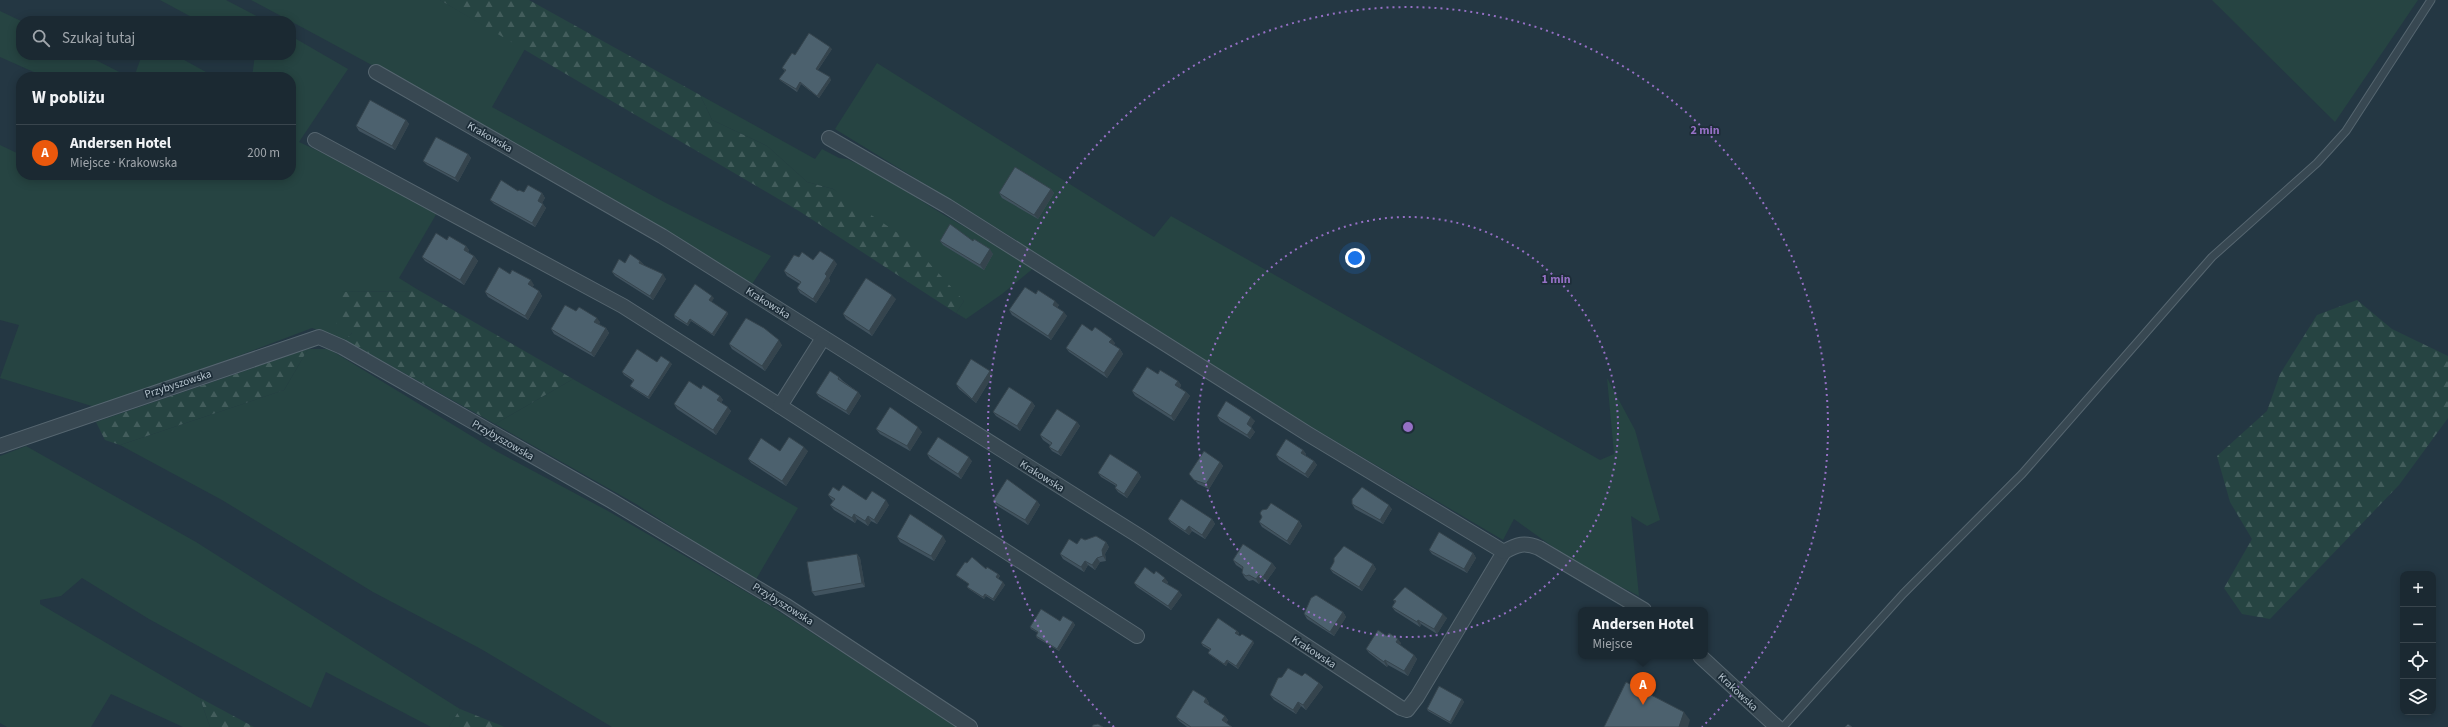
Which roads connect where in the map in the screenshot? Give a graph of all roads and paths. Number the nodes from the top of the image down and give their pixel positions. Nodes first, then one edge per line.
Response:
1 (2431, 0) edge
2 (376, 72) dead end
3 (829, 138) dead end
4 (315, 140) dead end
5 (823, 338) junction
6 (780, 406) junction
7 (0, 446) edge
8 (1504, 552) junction
9 (1639, 607) edge
10 (1137, 636) dead end
11 (1703, 659) edge
12 (970, 727) edge
13 (1777, 727) edge
14 (1784, 727) edge

1 - 14 lane
2 - 5 street, Krakowska
3 - 8 street
4 - 6 street
5 - 6 street
5 - 8 street, Krakowska
6 - 10 street
7 - 12 street, Przybyszowska
8 - 9 street
11 - 13 street, Krakowska

